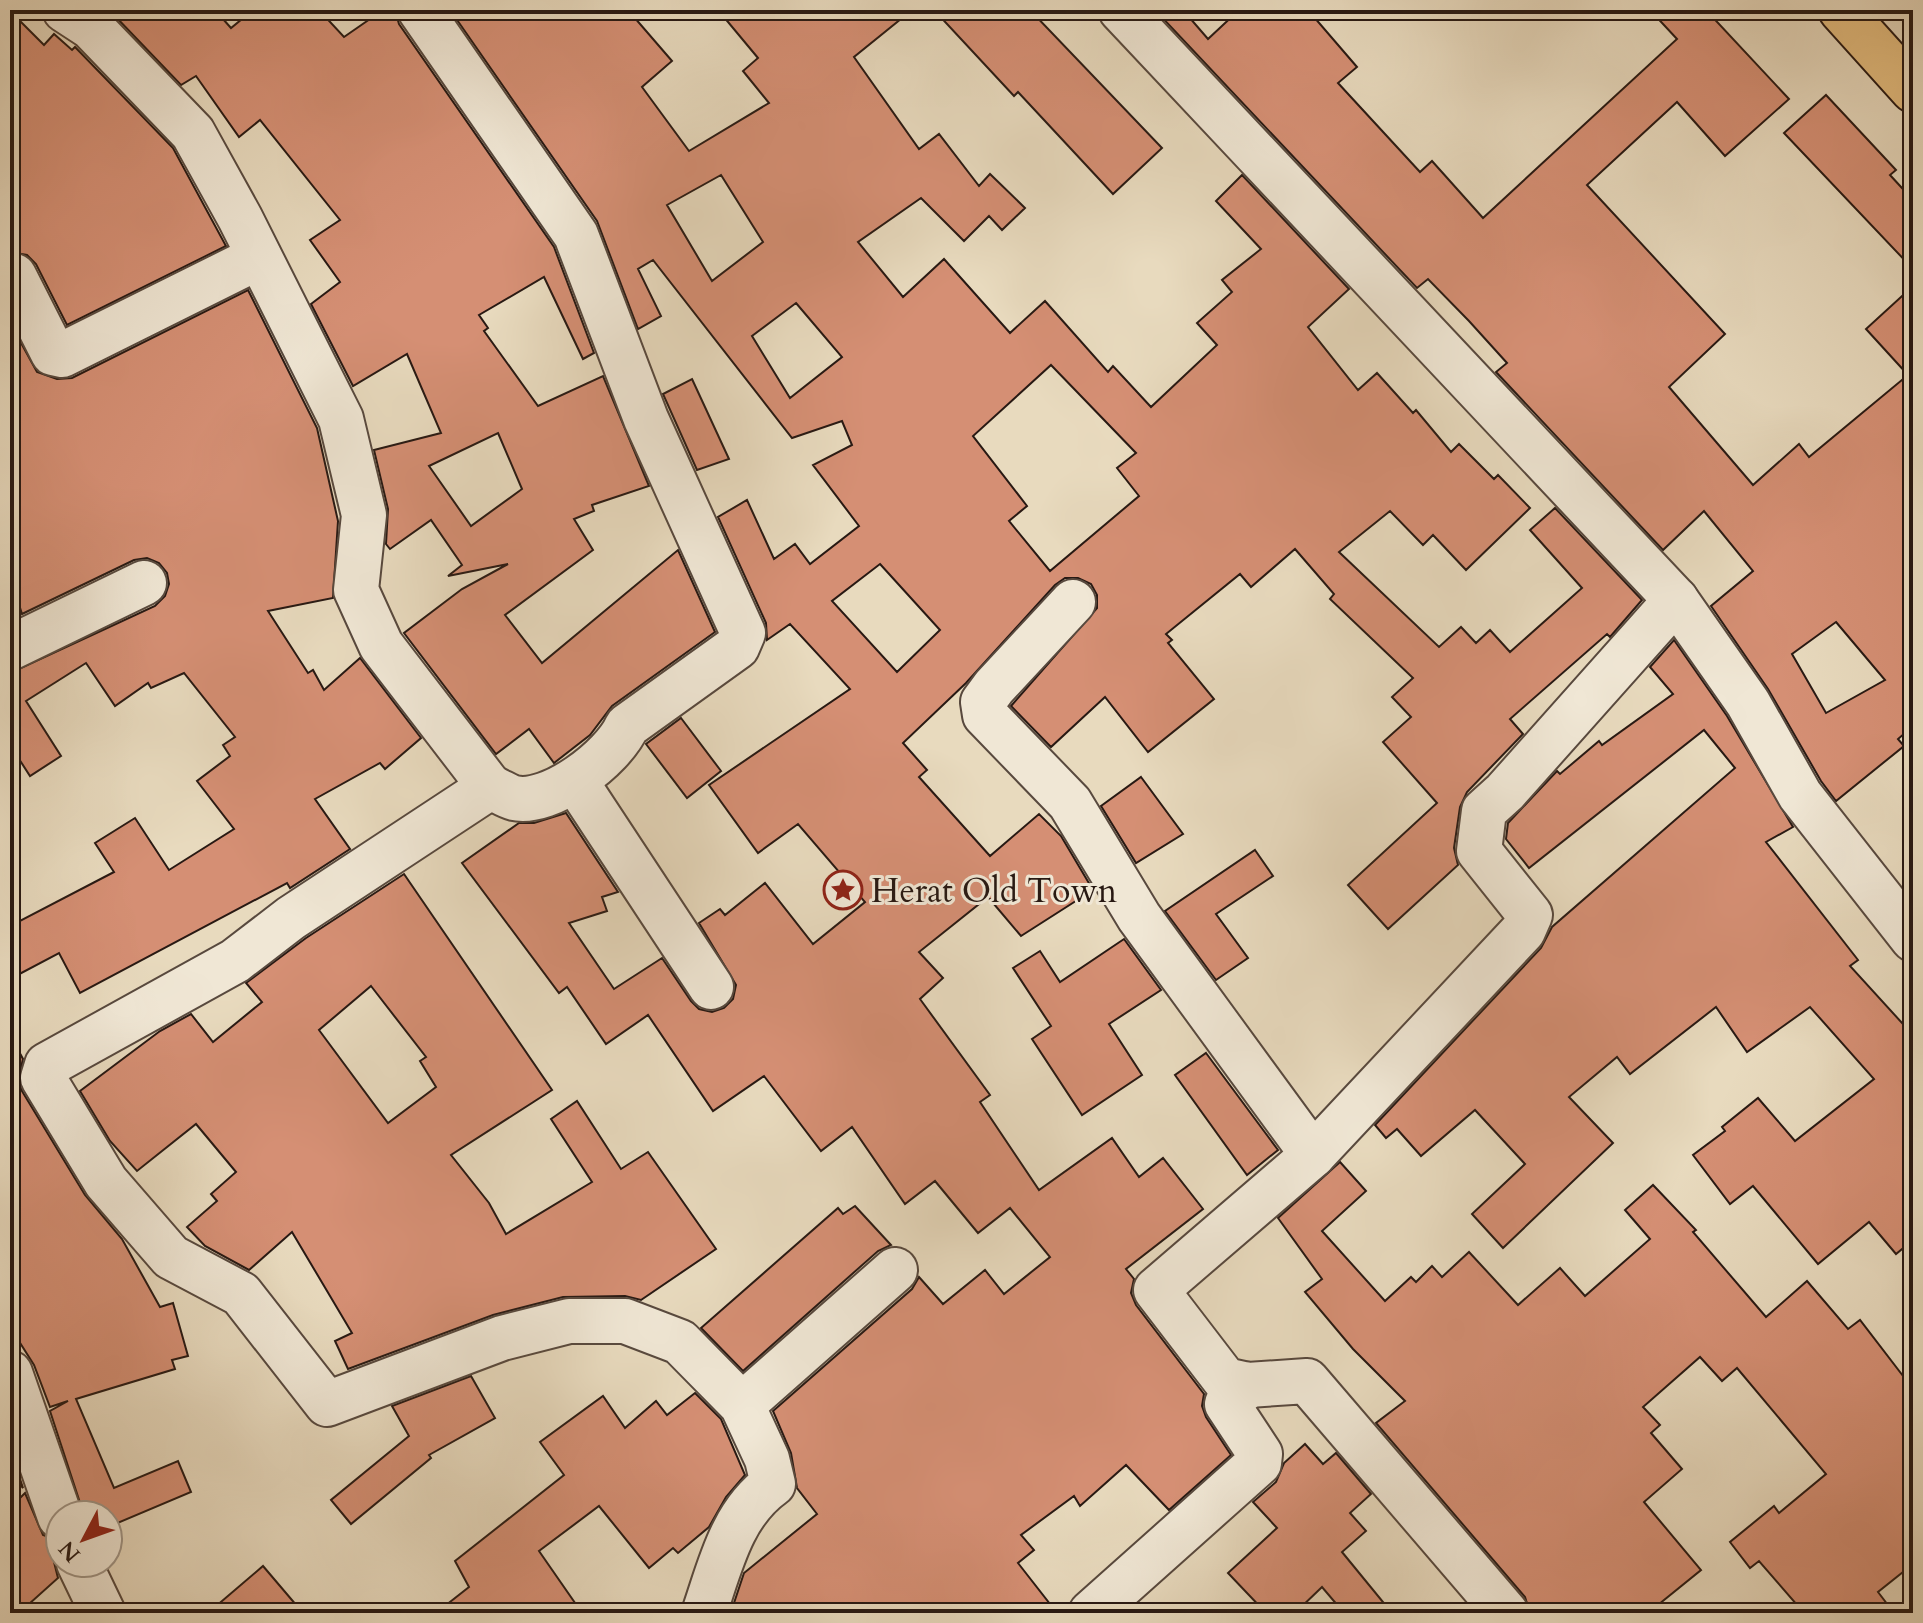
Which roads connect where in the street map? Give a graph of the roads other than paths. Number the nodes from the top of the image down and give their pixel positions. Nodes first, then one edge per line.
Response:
1 (65, 10) edge
2 (420, 10) edge
3 (1121, 10) edge
4 (1841, 10) edge
5 (1913, 90) edge
6 (259, 257) junction
7 (14, 276) dead end
8 (144, 583) dead end
9 (1676, 600) junction
10 (1073, 602) dead end
11 (10, 648) edge
12 (576, 782) junction
13 (490, 787) junction
14 (1913, 939) edge
15 (711, 987) dead end
16 (1313, 1155) junction
17 (895, 1270) dead end
18 (10, 1373) edge
19 (1248, 1385) junction
20 (742, 1405) junction
21 (54, 1499) edge
22 (87, 1579) edge
23 (103, 1613) edge
24 (704, 1613) edge
25 (1091, 1613) edge
26 (1506, 1613) edge

1 - 6 street
2 - 12 street
3 - 9 street
4 - 5 main road
6 - 7 street
6 - 13 street
8 - 11 street
9 - 14 street
9 - 16 street
10 - 16 street
12 - 13 street
12 - 15 street
13 - 20 street
16 - 19 street
17 - 20 street
18 - 21 street
19 - 25 street
19 - 26 street
20 - 24 street
22 - 23 street

